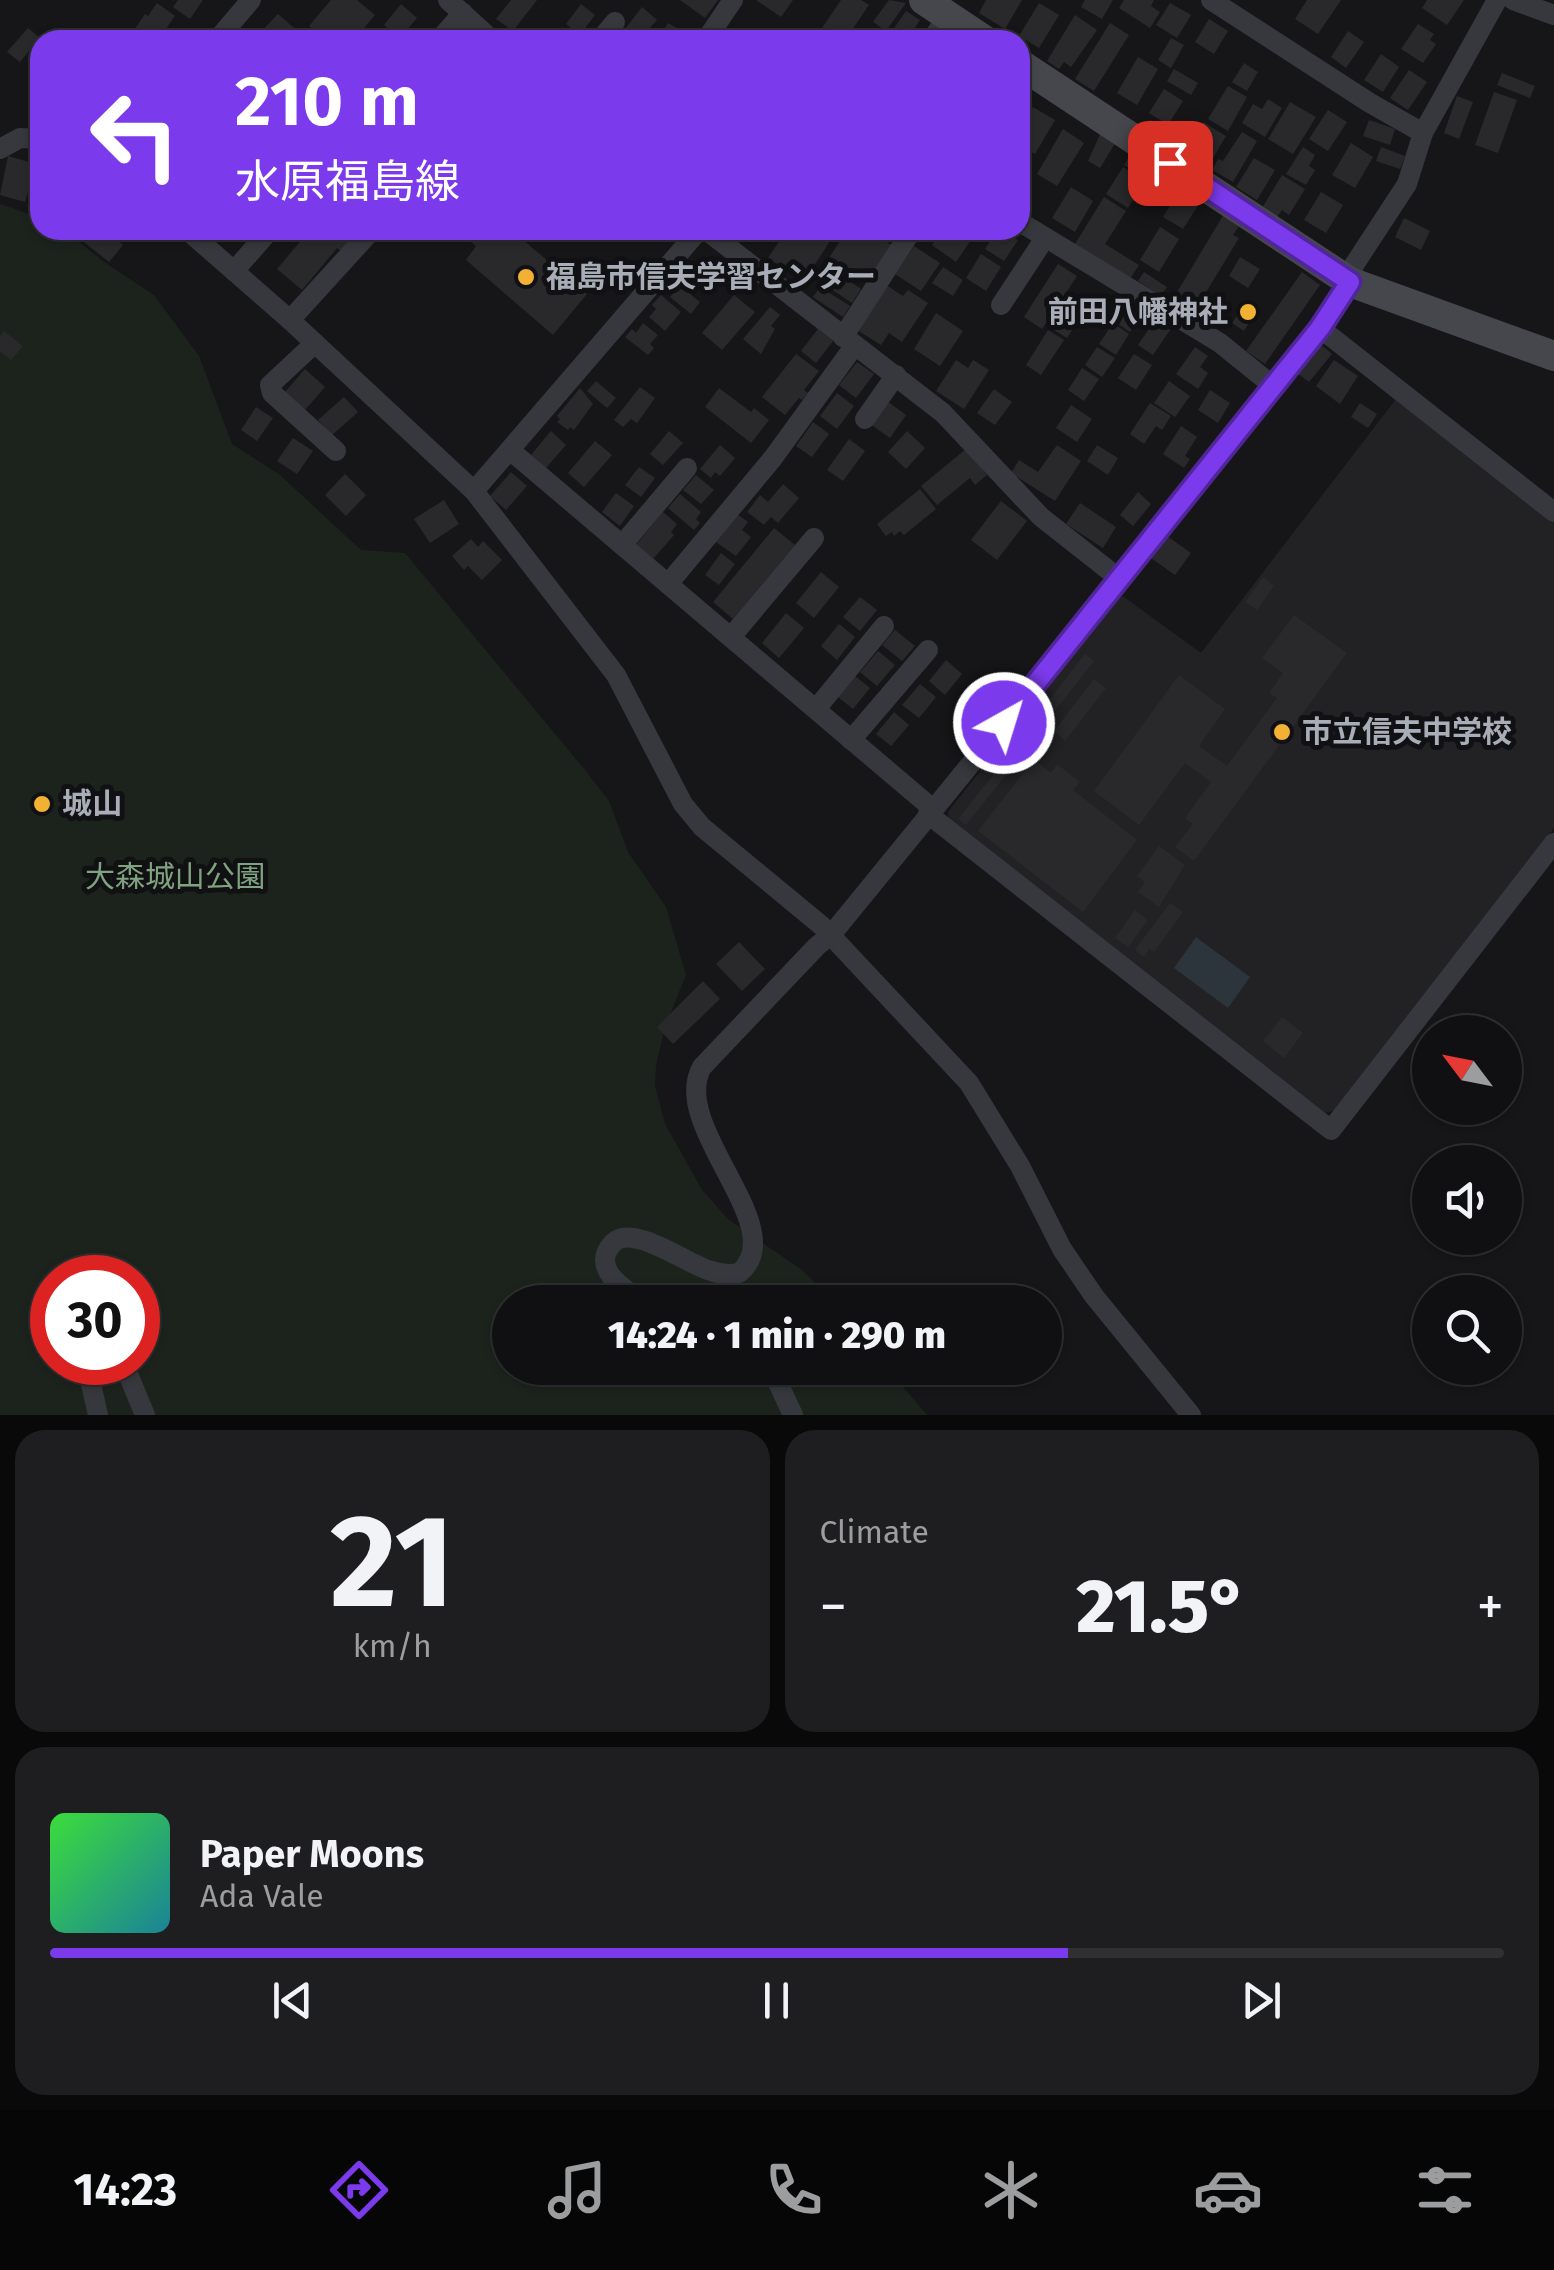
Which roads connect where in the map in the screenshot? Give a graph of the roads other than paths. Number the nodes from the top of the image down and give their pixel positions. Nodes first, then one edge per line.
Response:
1 (250, 0) edge
2 (734, 0) edge
3 (1211, 0) edge
4 (1497, 0) edge
5 (1513, 0) edge
6 (455, 7) edge
7 (1554, 15) edge
8 (935, 18) edge
9 (615, 22) dead end
10 (225, 30) edge
11 (444, 30) edge
12 (481, 30) edge
13 (608, 30) edge
14 (713, 30) edge
15 (962, 30) edge
16 (1030, 71) edge
17 (1423, 133) junction
18 (30, 138) edge
19 (0, 149) edge
20 (1030, 228) edge
21 (1045, 238) junction
22 (199, 240) edge
23 (261, 240) edge
24 (363, 240) edge
25 (694, 240) edge
26 (716, 240) edge
27 (906, 240) edge
28 (234, 270) junction
29 (1350, 282) junction
30 (1001, 305) dead end
31 (290, 320) junction
32 (1320, 328) junction
33 (849, 341) junction
34 (316, 344) junction
35 (1554, 356) edge
36 (896, 375) junction
37 (1272, 385) junction
38 (865, 419) dead end
39 (510, 450) junction
40 (336, 451) dead end
41 (686, 468) dead end
42 (474, 491) junction
43 (1554, 512) edge
44 (814, 538) dead end
45 (622, 545) junction
46 (1121, 580) junction
47 (668, 584) junction
48 (884, 626) dead end
49 (731, 637) junction
50 (928, 650) dead end
51 (816, 709) junction
52 (852, 740) junction
53 (931, 812) junction
54 (1554, 843) edge
55 (831, 935) junction
56 (619, 1285) edge
57 (91, 1385) edge
58 (133, 1385) edge
59 (779, 1385) edge
60 (98, 1415) edge
61 (145, 1415) edge
62 (793, 1415) edge
63 (1191, 1415) edge

1 - 10 street
2 - 14 street
3 - 17 street
4 - 17 street
5 - 7 street
6 - 11 street
6 - 12 street
8 - 15 main road
9 - 13 street
16 - 29 main road
17 - 29 street
18 - 19 street
20 - 21 street
21 - 30 street
21 - 37 street
22 - 28 street
23 - 28 street
24 - 31 street
25 - 39 street
26 - 33 street
27 - 33 street
28 - 31 street
29 - 32 street
29 - 35 main road
31 - 34 street
32 - 37 street
32 - 43 street
33 - 36 street
33 - 47 street
34 - 40 street
34 - 42 street
36 - 38 street
36 - 46 street
37 - 46 street
39 - 42 street
39 - 45 street
41 - 45 street
42 - 55 street
44 - 49 street
45 - 47 street
46 - 53 street
47 - 49 street
48 - 51 street
49 - 51 street
50 - 52 street
51 - 52 street
52 - 53 street
53 - 54 street
53 - 55 street
55 - 56 street
55 - 63 street
57 - 60 street
58 - 61 street
59 - 62 street

